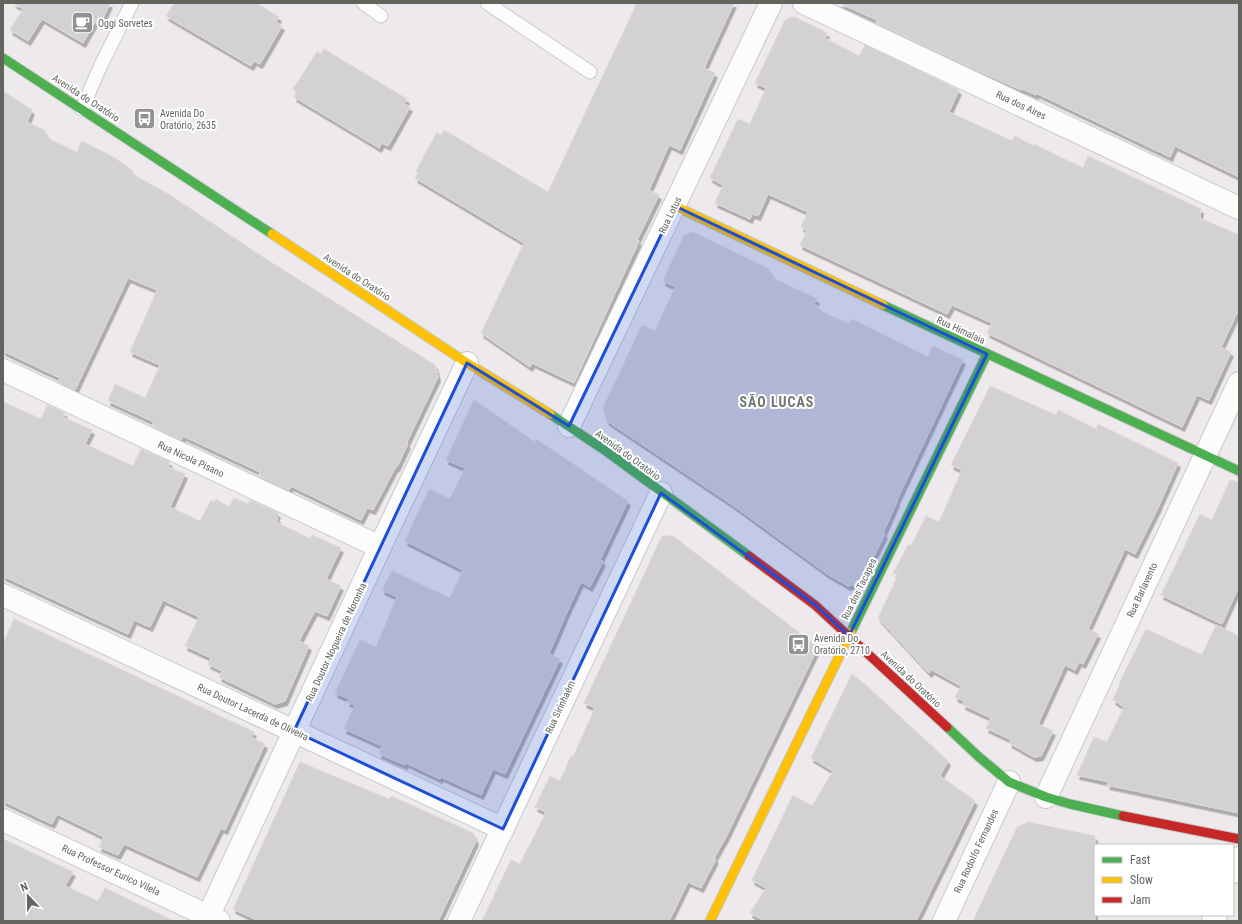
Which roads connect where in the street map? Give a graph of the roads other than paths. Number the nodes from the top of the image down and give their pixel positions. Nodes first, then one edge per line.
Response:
1 (132, 3) edge
2 (363, 3) edge
3 (487, 3) edge
4 (771, 3) edge
5 (804, 3) edge
6 (382, 16) dead end
7 (3, 58) edge
8 (590, 72) dead end
9 (82, 109) junction
10 (675, 206) junction
11 (1239, 208) edge
12 (987, 354) junction
13 (467, 363) junction
14 (3, 370) edge
15 (1239, 383) edge
16 (569, 426) junction
17 (1205, 456) junction
18 (1239, 471) edge
19 (661, 493) junction
20 (380, 547) junction
21 (3, 594) edge
22 (849, 636) junction
23 (294, 731) junction
24 (1009, 782) junction
25 (1046, 797) junction
26 (3, 820) edge
27 (503, 829) junction
28 (1239, 840) edge
29 (1239, 858) edge
30 (1234, 870) edge
31 (211, 919) edge
32 (459, 921) edge
33 (710, 921) edge
34 (944, 921) edge

1 - 9 lane
2 - 6 lane
3 - 8 lane
4 - 10 street, Rua Lotus
5 - 11 street, Rua dos Aires
7 - 9 main road, Avenida do Oratório
9 - 13 main road, Avenida do Oratório
10 - 12 main road, Rua Himalaia
10 - 16 street, Rua Lotus
12 - 17 main road, Rua Himalaia
12 - 22 main road, Rua dos Tacapes
13 - 16 main road, Avenida do Oratório
13 - 20 street, Rua Doutor Nogueira de Noronha
14 - 20 street, Rua Nicola Pisano
15 - 17 street, Rua Barlavento
16 - 19 main road, Avenida do Oratório
17 - 18 main road, Rua Himalaia
17 - 25 street, Rua Barlavento
19 - 22 main road, Avenida do Oratório
19 - 27 street, Rua Sirinhaém
20 - 23 street, Rua Doutor Nogueira de Noronha
21 - 23 street, Rua Doutor Lacerda de Oliveira
22 - 24 main road, Avenida do Oratório
22 - 33 main road, Rua dos Tacapes
23 - 27 street, Rua Doutor Lacerda de Oliveira
23 - 31 street, Rua Doutor Nogueira de Noronha
24 - 25 main road, Avenida do Oratório
24 - 34 street, Rua Rodolfo Fernandes
25 - 28 main road, Avenida do Oratório
26 - 31 street, Rua Professor Eurico Vilela
27 - 32 street, Rua Sirinhaém
29 - 30 street

